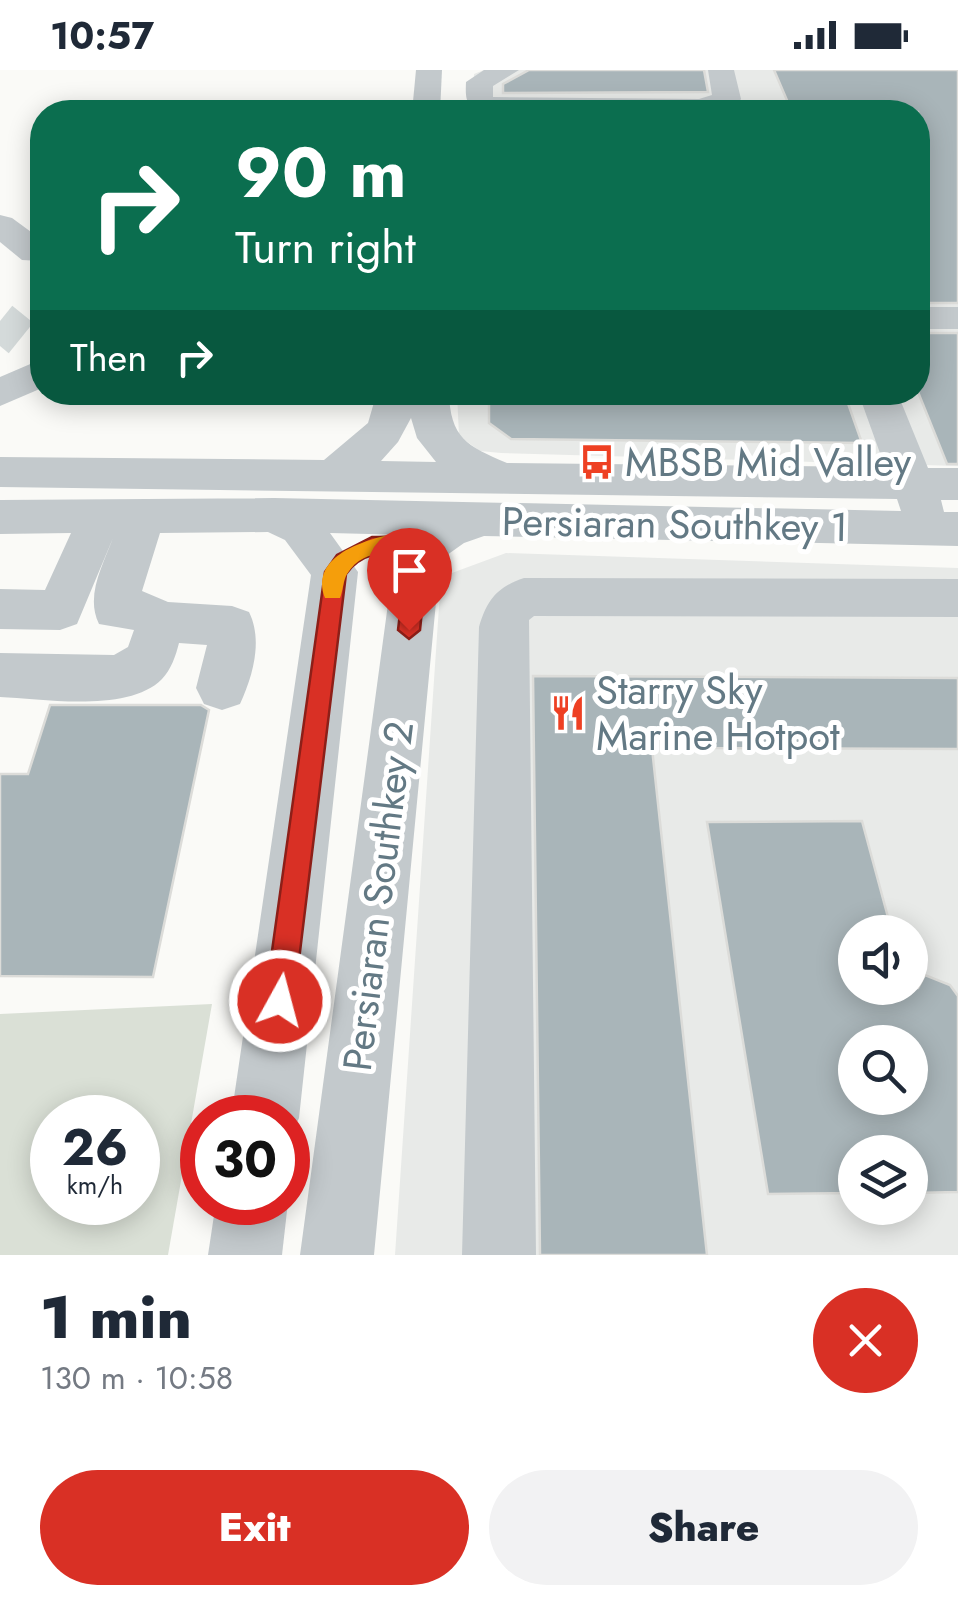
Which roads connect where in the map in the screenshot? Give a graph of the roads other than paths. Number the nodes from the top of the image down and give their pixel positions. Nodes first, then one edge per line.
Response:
1 (506, 70) edge
2 (721, 70) edge
3 (445, 71) edge
4 (432, 100) edge
5 (445, 100) edge
6 (479, 100) edge
7 (723, 100) edge
8 (0, 225) edge
9 (30, 250) edge
10 (930, 318) edge
11 (958, 318) edge
12 (30, 378) edge
13 (0, 393) edge
14 (396, 405) edge
15 (429, 405) edge
16 (882, 405) edge
17 (907, 468) junction
18 (0, 472) edge
19 (333, 476) junction
20 (958, 484) edge
21 (0, 498) edge
22 (494, 500) junction
23 (274, 515) junction
24 (210, 516) junction
25 (0, 517) edge
26 (122, 517) junction
27 (944, 528) edge
28 (418, 552) junction
29 (335, 572) junction
30 (958, 598) edge
31 (0, 609) edge
32 (60, 610) junction
33 (138, 616) junction
34 (0, 675) edge
35 (222, 688) dead end
36 (267, 1095) edge
37 (249, 1225) edge
38 (245, 1255) edge
39 (337, 1255) edge
40 (499, 1255) edge

1 - 6 street
2 - 7 street
3 - 4 street
3 - 5 street
8 - 9 street
10 - 11 street
12 - 13 street
14 - 19 street
15 - 22 street
16 - 17 street
17 - 20 street, Persiaran Southkey 1
17 - 22 street, Persiaran Southkey 1
17 - 27 street
18 - 19 street, Persiaran Southkey 1
19 - 22 street, Persiaran Southkey 1
21 - 24 street
22 - 23 street, Persiaran Southkey 1
22 - 27 street, Persiaran Southkey 1
22 - 28 street
23 - 24 street, Persiaran Southkey 1
23 - 29 street
24 - 26 street, Persiaran Southkey 1
25 - 26 street, Persiaran Southkey 1
26 - 32 street
26 - 33 street
27 - 30 street
28 - 29 street
28 - 39 street, Persiaran Southkey 2
29 - 36 street, Persiaran Southkey 2
30 - 40 street
31 - 32 street
32 - 33 street
33 - 34 street
33 - 35 street
37 - 38 street

